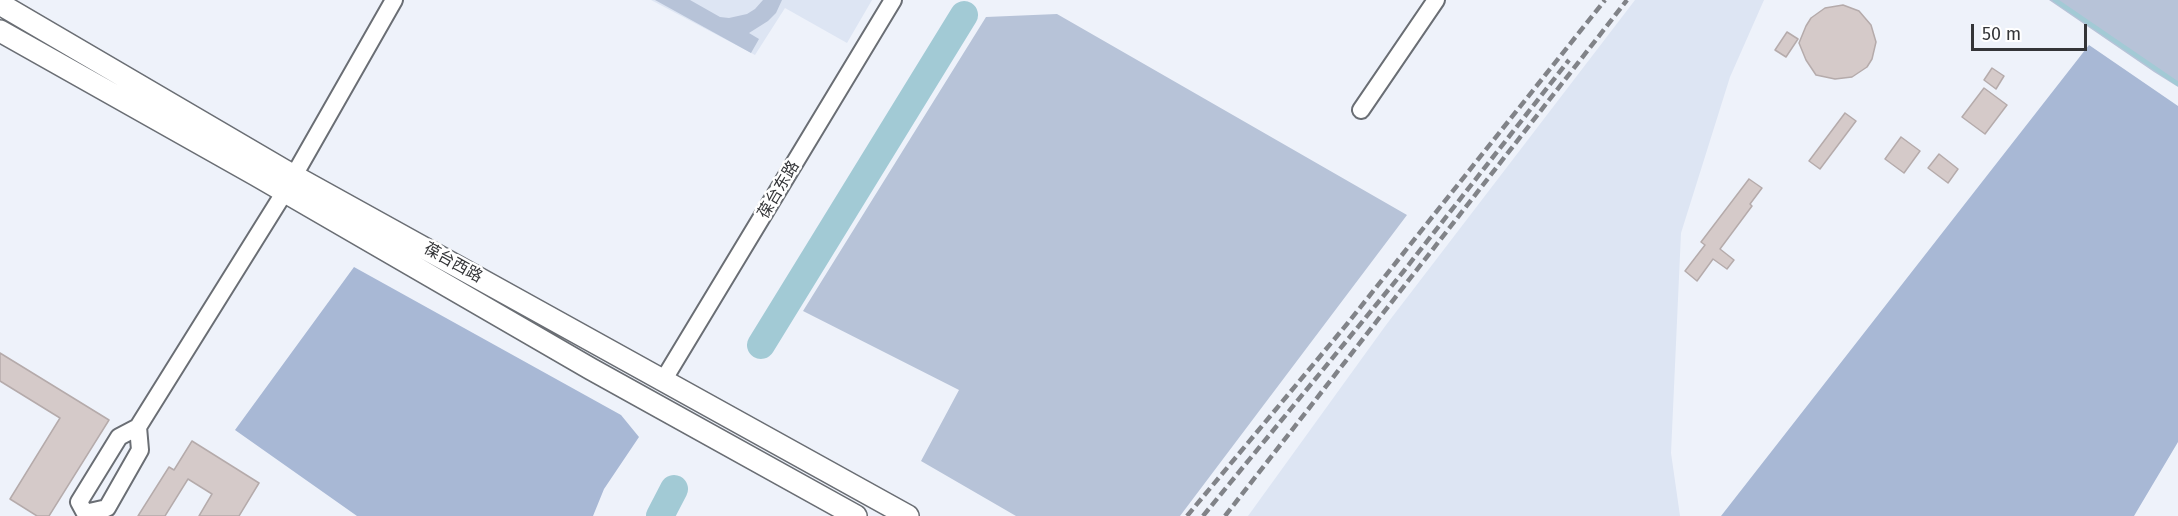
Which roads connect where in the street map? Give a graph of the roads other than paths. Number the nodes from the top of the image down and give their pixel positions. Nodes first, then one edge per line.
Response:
1 (394, 0) edge
2 (894, 0) edge
3 (1436, 0) edge
4 (0, 4) edge
5 (0, 31) edge
6 (1361, 110) dead end
7 (289, 184) junction
8 (664, 379) junction
9 (138, 427) junction
10 (856, 516) edge
11 (909, 516) edge

1 - 7 street
2 - 8 street, 葆台东路
3 - 6 street
4 - 7 street, 葆台西路
5 - 7 street, 葆台西路
7 - 8 street, 葆台西路
7 - 9 street
7 - 10 street, 葆台西路
8 - 11 street, 葆台西路
9 - 9 street

